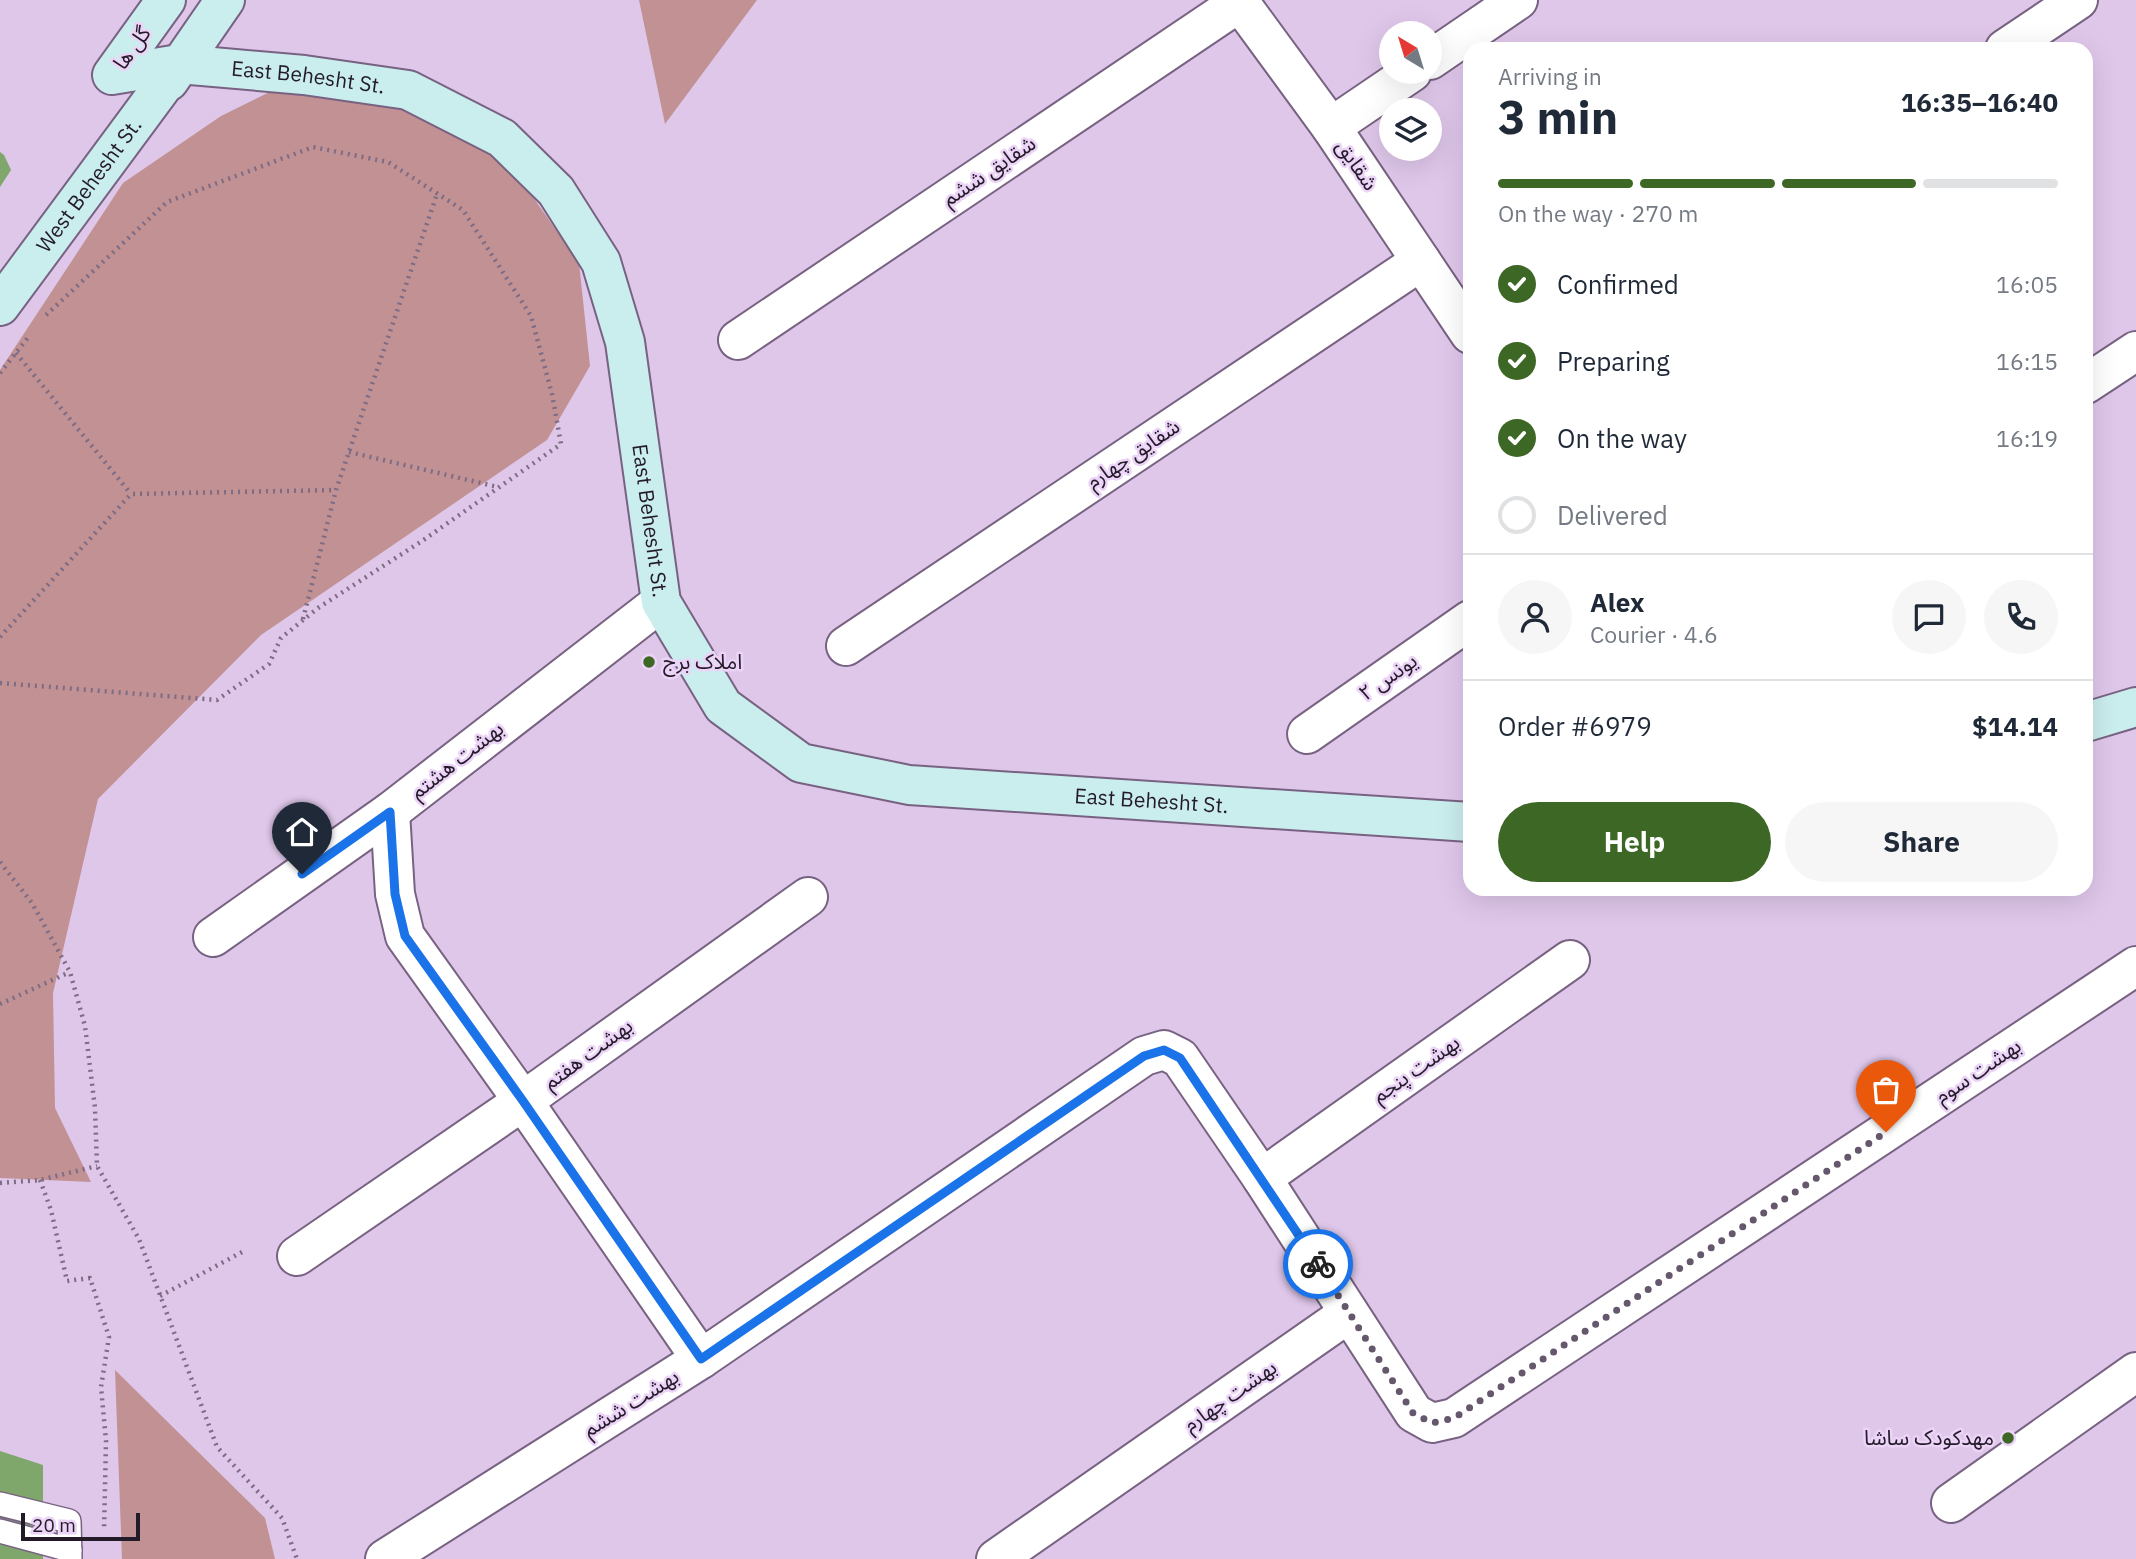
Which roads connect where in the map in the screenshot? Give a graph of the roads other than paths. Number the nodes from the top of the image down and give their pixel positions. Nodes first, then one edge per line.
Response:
1 (166, 0) edge
2 (225, 0) edge
3 (1518, 0) edge
4 (2077, 0) edge
5 (1239, 1) edge
6 (2015, 42) edge
7 (1442, 52) edge
8 (182, 68) junction
9 (1394, 84) edge
10 (1331, 127) junction
11 (1421, 261) junction
12 (0, 306) edge
13 (1463, 324) edge
14 (738, 340) dead end
15 (2136, 351) edge
16 (2093, 379) edge
17 (661, 602) junction
18 (1463, 625) edge
19 (846, 646) dead end
20 (2136, 707) edge
21 (2093, 720) edge
22 (1307, 734) dead end
23 (390, 812) junction
24 (1463, 822) edge
25 (808, 897) dead end
26 (213, 937) dead end
27 (1570, 960) dead end
28 (2136, 966) edge
29 (523, 1101) junction
30 (1262, 1178) junction
31 (297, 1256) dead end
32 (1349, 1313) junction
33 (701, 1359) junction
34 (2136, 1371) edge
35 (1951, 1503) dead end
36 (0, 1504) edge
37 (0, 1531) edge
38 (70, 1554) edge
39 (385, 1559) edge
40 (996, 1559) edge

1 - 8 main road, گل ها
2 - 8 main road
3 - 7 street
4 - 6 street
5 - 10 street, شقایق
5 - 14 street, شقایق ششم
8 - 12 main road, West Behesht St.
8 - 17 main road, East Behesht St.
9 - 10 street
10 - 11 street, شقایق
11 - 13 street, شقایق
11 - 19 street, شقایق چهارم
15 - 16 street
17 - 23 street, بهشت هشتم
17 - 24 main road, East Behesht St.
18 - 22 street, یونس ۲
20 - 21 main road
23 - 26 street, بهشت هشتم
23 - 29 street
25 - 29 street, بهشت هفتم
27 - 30 street, بهشت پنجم
28 - 32 street, بهشت سوم
29 - 31 street, بهشت هفتم
29 - 33 street
30 - 32 street, بهشت ششم
30 - 33 street, بهشت ششم
32 - 40 street, بهشت چهارم
33 - 39 street, بهشت ششم
34 - 35 street
36 - 38 lane
37 - 38 lane

